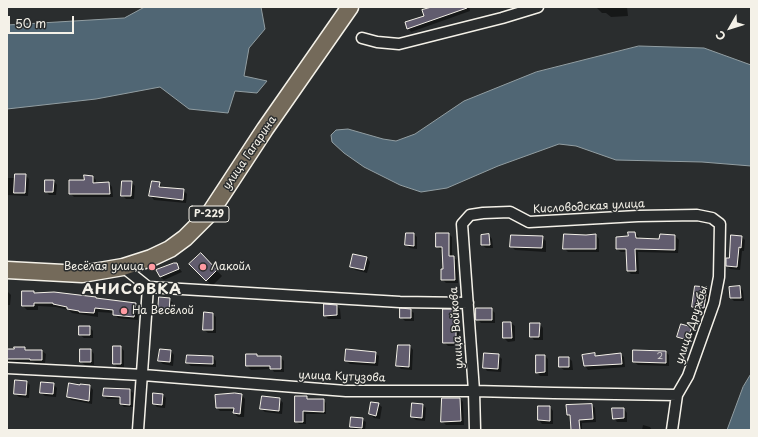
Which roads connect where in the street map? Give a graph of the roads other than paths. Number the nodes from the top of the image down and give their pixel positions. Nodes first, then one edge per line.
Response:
1 (350, 7) edge
2 (538, 7) edge
3 (362, 38) dead end
4 (462, 224) joint
5 (720, 224) joint
6 (123, 267) junction
7 (7, 270) edge
8 (148, 287) junction
9 (468, 303) junction
10 (7, 368) edge
11 (143, 375) junction
12 (474, 391) junction
13 (677, 394) junction
14 (138, 430) edge
15 (475, 430) edge
16 (672, 430) edge

1 - 6 main road, улица Гагарина / Р-229
2 - 3 street
4 - 5 street, Кисловодская улица
4 - 9 street, улица Войкова
5 - 13 street, улица Дружбы
6 - 7 main road, Р-229
6 - 8 street
8 - 9 street
8 - 11 street
9 - 12 street, улица Войкова
10 - 11 street, улица Кутузова
11 - 12 street, улица Кутузова
11 - 14 street
12 - 13 street, улица Кутузова
12 - 15 street, улица Войкова
13 - 16 street, улица Дружбы

